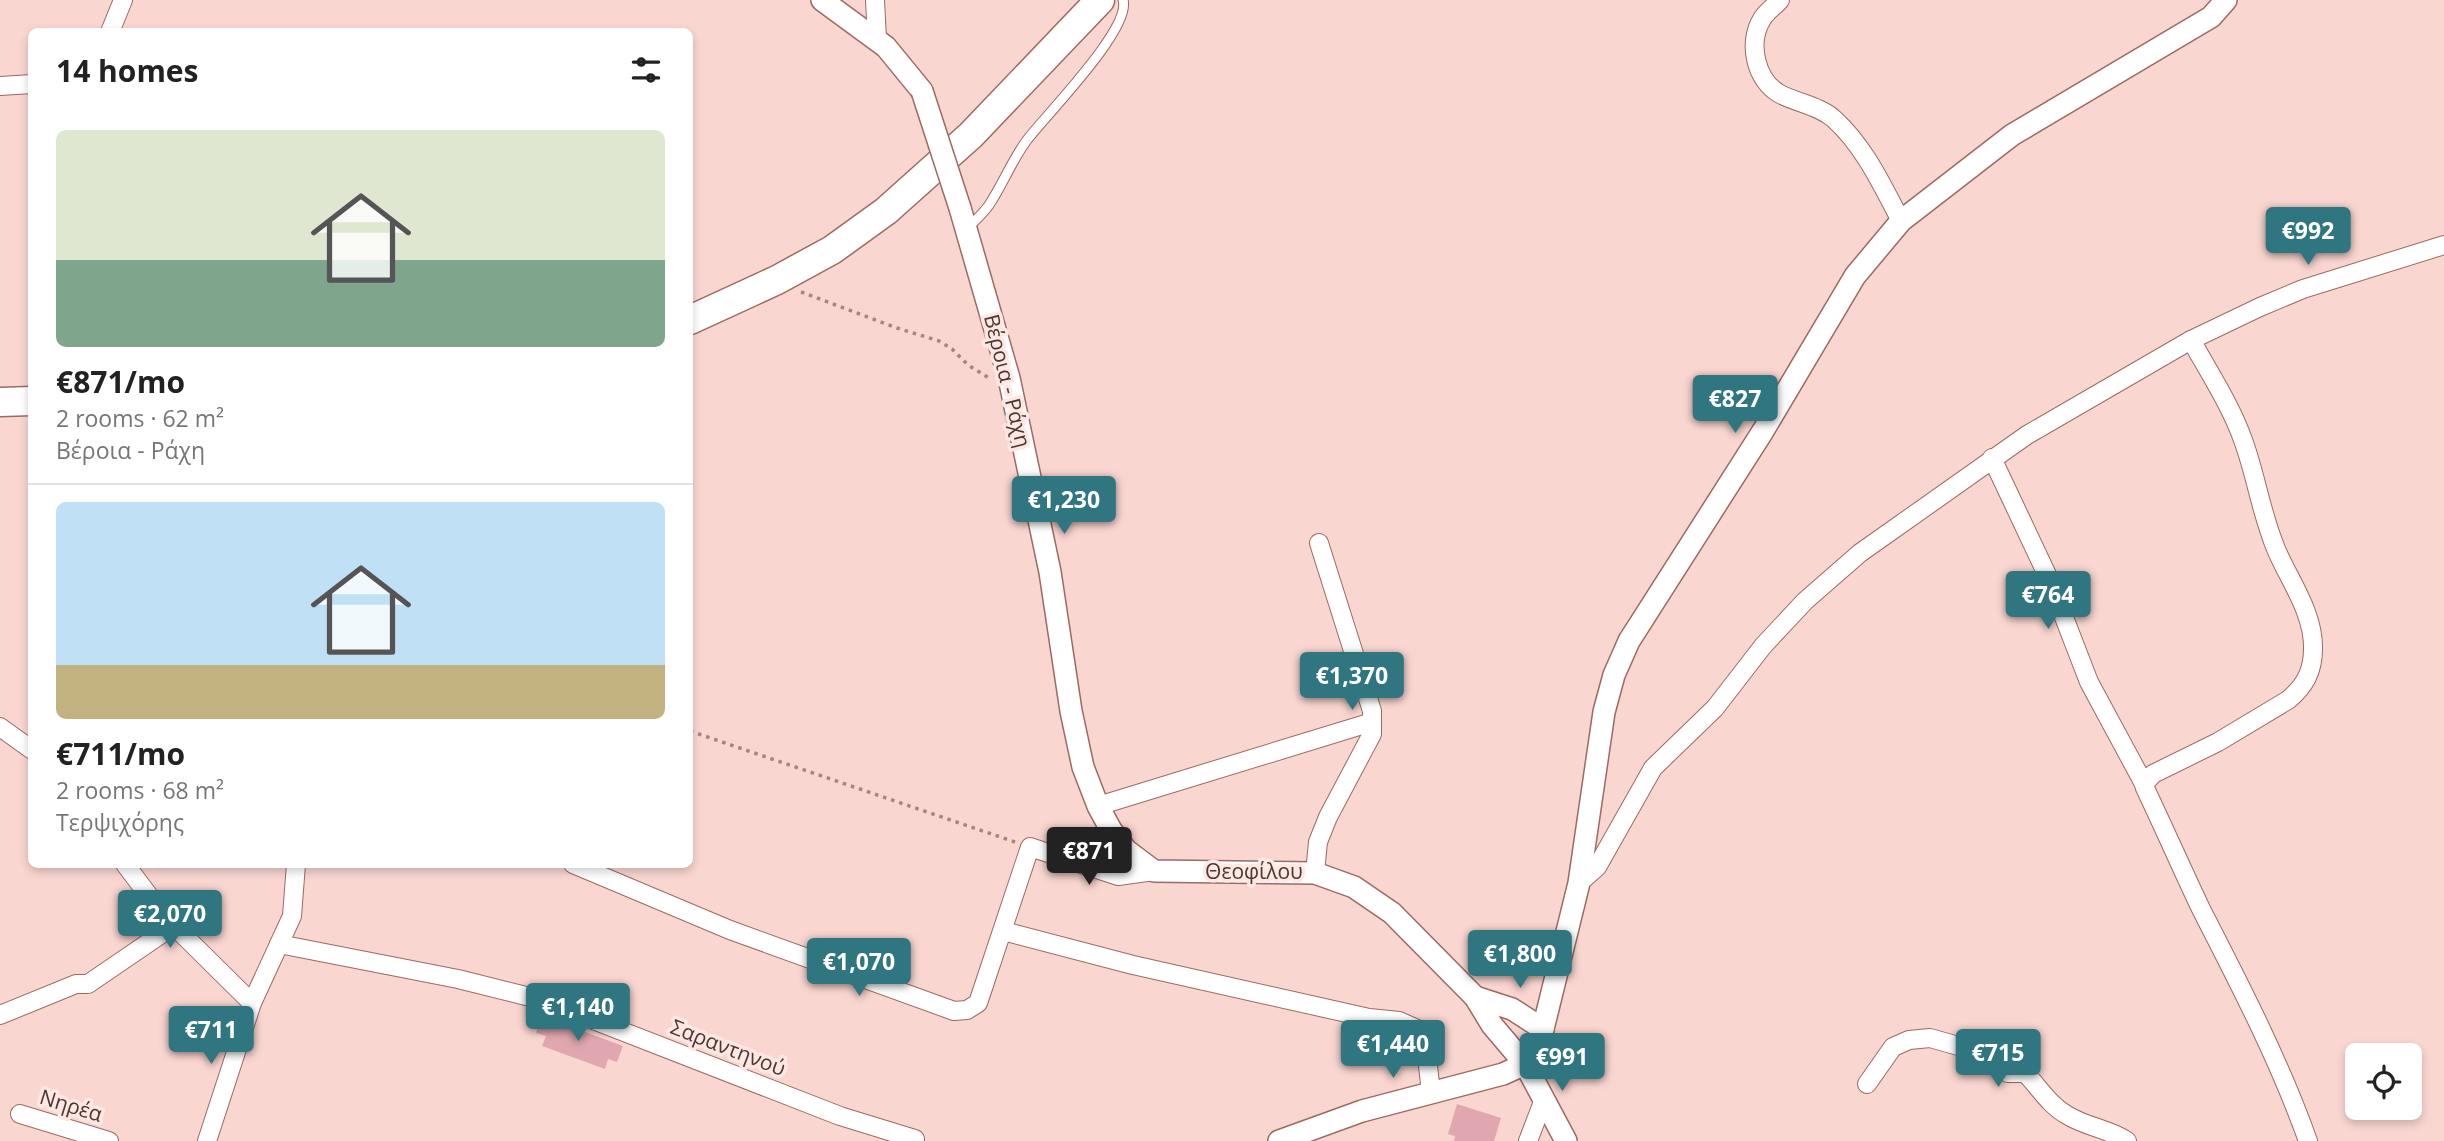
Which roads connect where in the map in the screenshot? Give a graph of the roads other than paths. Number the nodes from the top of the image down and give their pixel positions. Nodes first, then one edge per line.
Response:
1 (124, 0) edge
2 (822, 0) edge
3 (875, 0) edge
4 (1100, 0) edge
5 (1123, 0) edge
6 (1780, 0) edge
7 (2226, 0) edge
8 (112, 28) edge
9 (877, 39) junction
10 (28, 84) edge
11 (0, 86) edge
12 (1901, 221) junction
13 (965, 230) junction
14 (2444, 245) edge
15 (693, 319) edge
16 (2191, 340) junction
17 (0, 401) edge
18 (28, 401) edge
19 (1992, 458) junction
20 (1319, 543) dead end
21 (1372, 722) junction
22 (0, 727) edge
23 (28, 747) edge
24 (2144, 783) junction
25 (1098, 806) junction
26 (128, 868) edge
27 (296, 868) edge
28 (583, 868) edge
29 (1154, 871) junction
30 (1315, 873) junction
31 (1579, 883) junction
32 (173, 926) junction
33 (1003, 931) junction
34 (279, 944) junction
35 (1475, 998) junction
36 (253, 1003) junction
37 (0, 1014) edge
38 (1543, 1029) junction
39 (1525, 1064) junction
40 (1867, 1084) dead end
41 (1431, 1092) junction
42 (1543, 1102) junction
43 (20, 1114) dead end
44 (915, 1139) dead end
45 (1295, 1139) edge
46 (109, 1141) edge
47 (207, 1141) edge
48 (1528, 1141) edge
49 (1566, 1141) edge
50 (2127, 1141) edge
51 (2308, 1141) edge

1 - 8 street
2 - 9 street, Βέροια - Ράχη
3 - 9 street
4 - 15 main road
5 - 13 lane
6 - 12 street
7 - 12 street
9 - 13 street, Βέροια - Ράχη, bridge
10 - 11 street
12 - 31 street
13 - 25 street, Βέροια - Ράχη
14 - 16 street
16 - 19 street
16 - 24 street
17 - 18 main road
19 - 24 street
19 - 31 street
20 - 21 street
21 - 25 street
21 - 30 street
22 - 23 street
24 - 51 street
25 - 29 street, Βέροια - Ράχη
26 - 32 street
27 - 34 street
28 - 33 street
29 - 30 street, Θεοφίλου
29 - 33 street
30 - 35 street, Θεοφίλου
31 - 38 street
32 - 36 street
32 - 37 street
33 - 41 street
34 - 36 street
34 - 44 street, Σαραντηνού
35 - 38 street, Θεοφίλου
35 - 39 street, Θεοφίλου
36 - 47 street
38 - 39 street
39 - 41 street
39 - 42 street, Θεοφίλου
40 - 50 street
41 - 45 street
42 - 48 street
42 - 49 street, Θεοφίλου
43 - 46 street, Νηρέα

